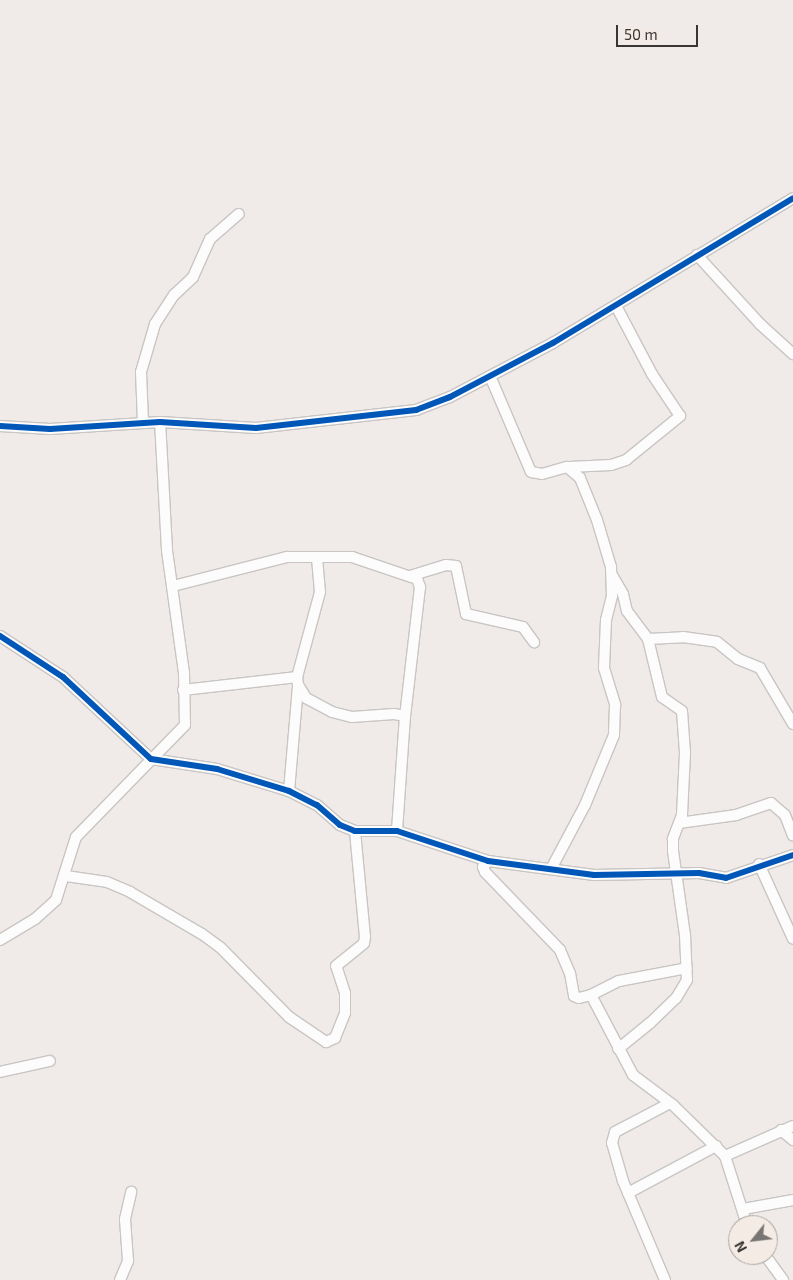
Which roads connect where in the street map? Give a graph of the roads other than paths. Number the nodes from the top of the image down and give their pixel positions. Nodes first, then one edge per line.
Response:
1 (793, 198) edge
2 (239, 214) dead end
3 (697, 255) junction
4 (616, 306) junction
5 (793, 354) edge
6 (490, 376) junction
7 (143, 422) junction
8 (160, 422) junction
9 (0, 426) edge
10 (567, 467) junction
11 (317, 558) junction
12 (611, 574) junction
13 (410, 576) junction
14 (172, 586) junction
15 (0, 636) edge
16 (648, 639) junction
17 (534, 642) dead end
18 (297, 681) junction
19 (183, 690) junction
20 (404, 716) junction
21 (793, 724) edge
22 (150, 759) junction
23 (289, 791) junction
24 (679, 823) junction
25 (355, 831) junction
26 (397, 831) junction
27 (793, 836) edge
28 (793, 855) edge
29 (488, 861) junction
30 (760, 864) junction
31 (551, 868) junction
32 (676, 874) junction
33 (66, 876) junction
34 (793, 939) edge
35 (0, 940) edge
36 (687, 968) junction
37 (591, 995) junction
38 (618, 1049) junction
39 (50, 1061) dead end
40 (0, 1072) edge
41 (670, 1103) junction
42 (793, 1126) edge
43 (781, 1130) junction
44 (793, 1140) edge
45 (716, 1146) junction
46 (726, 1156) junction
47 (131, 1192) dead end
48 (628, 1194) junction
49 (793, 1200) edge
50 (743, 1209) junction
51 (744, 1215) edge
52 (772, 1265) edge
53 (120, 1280) edge
54 (665, 1280) edge
55 (783, 1280) edge

1 - 3 street
2 - 7 street
3 - 4 street
3 - 5 street
4 - 6 street
4 - 10 street
6 - 8 street
6 - 10 street
7 - 8 street
7 - 9 street
8 - 14 street
10 - 12 street
11 - 13 street
11 - 14 street
11 - 18 street
12 - 16 street
12 - 31 street
13 - 17 street
13 - 20 street
14 - 19 street
15 - 22 street
16 - 21 street
16 - 24 street
18 - 19 street
18 - 20 street
18 - 23 street
19 - 22 street
20 - 26 street
22 - 23 street
22 - 33 street
23 - 25 street
24 - 27 street
24 - 32 street
25 - 26 street
25 - 33 street
26 - 29 street
28 - 30 street
29 - 31 street
29 - 37 street
30 - 32 street
30 - 34 street
31 - 32 street
32 - 36 street
33 - 35 street
36 - 37 street
36 - 38 street
37 - 38 street
38 - 41 street
39 - 40 street
41 - 45 street
41 - 48 street
42 - 43 street
43 - 44 street
43 - 46 street
45 - 46 street
45 - 48 street
46 - 50 street
47 - 53 street
48 - 54 street
49 - 50 street
50 - 51 street
52 - 55 street

